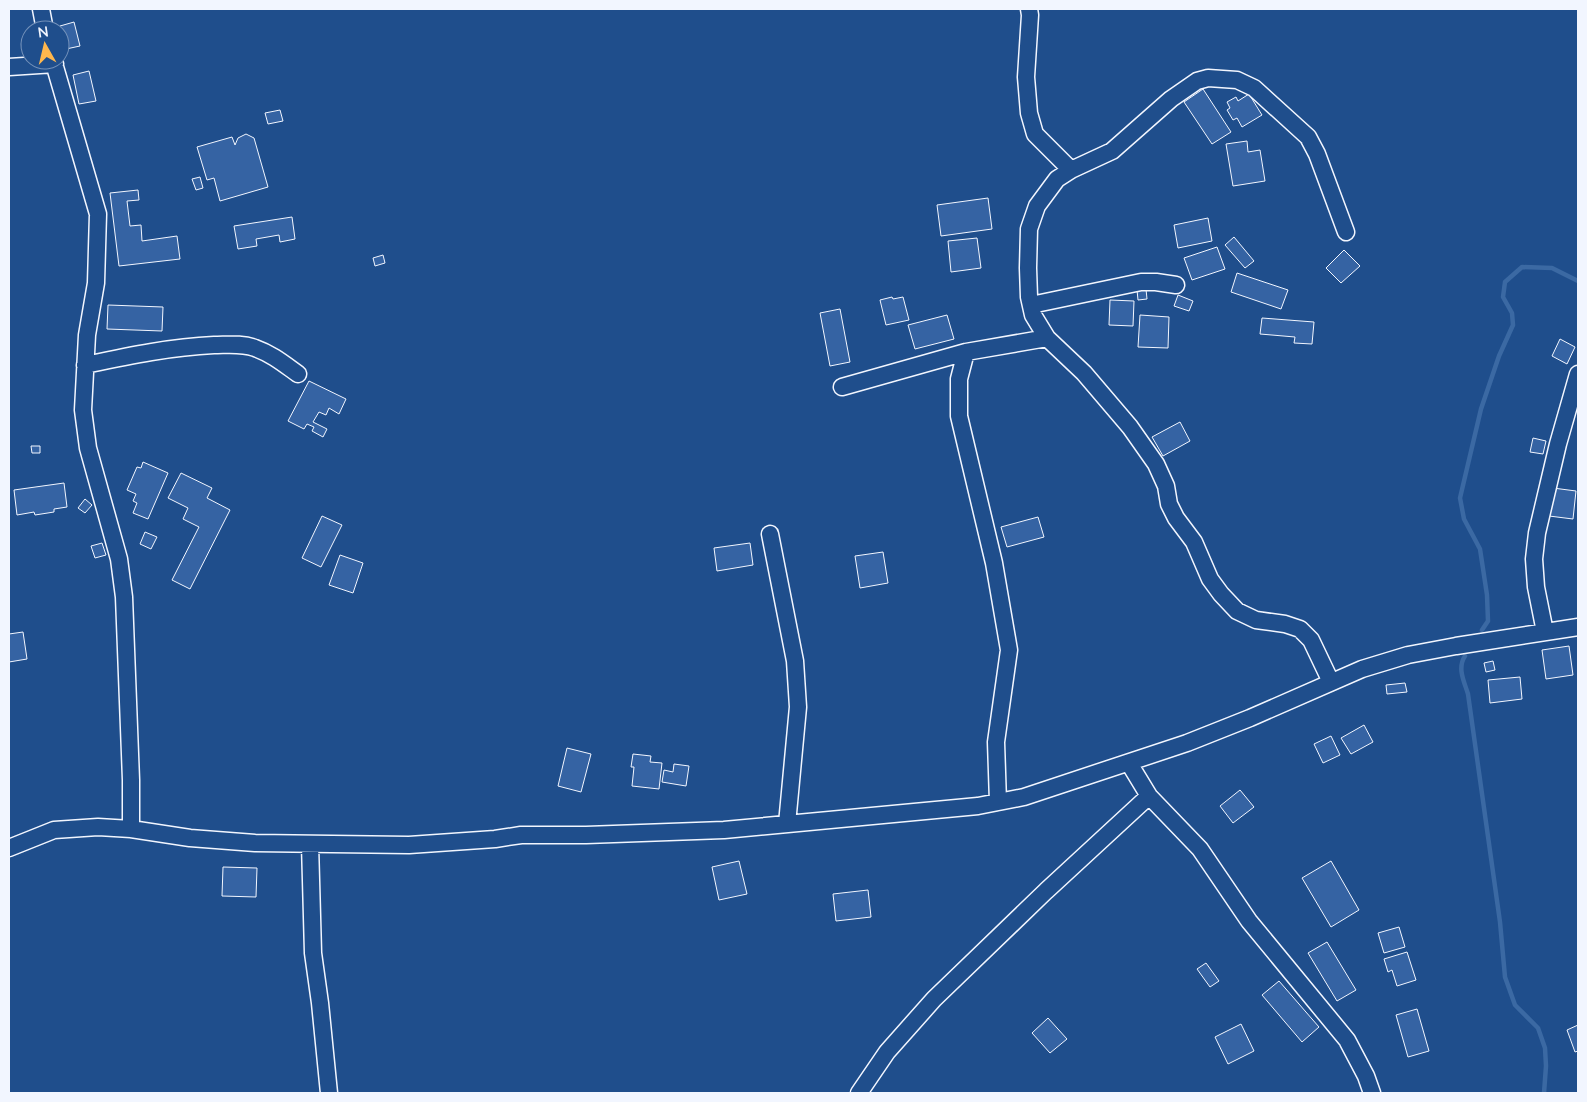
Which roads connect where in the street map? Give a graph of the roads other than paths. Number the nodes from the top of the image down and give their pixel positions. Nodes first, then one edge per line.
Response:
1 (1029, 9) edge
2 (56, 70) edge
3 (1071, 170) junction
4 (1346, 232) dead end
5 (1176, 285) dead end
6 (1031, 305) junction
7 (1047, 338) junction
8 (966, 352) junction
9 (85, 366) junction
10 (298, 374) dead end
11 (1578, 374) edge
12 (842, 387) dead end
13 (770, 534) dead end
14 (1578, 627) edge
15 (1545, 632) junction
16 (1331, 682) junction
17 (1129, 763) junction
18 (1149, 796) junction
19 (998, 802) junction
20 (786, 824) junction
21 (131, 829) junction
22 (310, 844) junction
23 (9, 848) edge
24 (330, 1093) edge
25 (859, 1093) edge
26 (1372, 1093) edge

1 - 3 street
2 - 9 street
3 - 4 street
3 - 6 street
5 - 6 street
6 - 7 street
7 - 8 street
7 - 16 street
8 - 12 street
8 - 19 street
9 - 10 street
9 - 21 street
11 - 15 street
13 - 20 street
14 - 15 street
15 - 16 street
16 - 17 street
17 - 18 street
17 - 19 street
18 - 25 street
18 - 26 street
19 - 20 street
20 - 22 street
21 - 22 street
21 - 23 street
22 - 24 street

